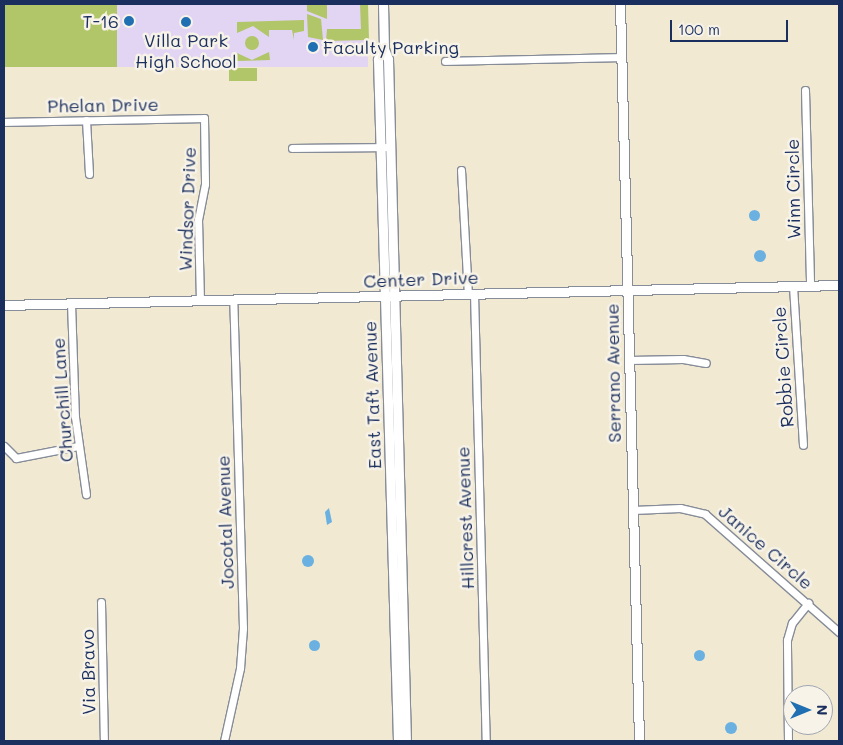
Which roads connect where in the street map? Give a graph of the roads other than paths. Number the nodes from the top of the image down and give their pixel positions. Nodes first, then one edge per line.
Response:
1 (383, 4) edge
2 (620, 4) edge
3 (384, 49) junction
4 (621, 57) junction
5 (445, 61) dead end
6 (805, 90) dead end
7 (204, 118) joint
8 (86, 120) junction
9 (4, 122) edge
10 (381, 147) junction
11 (391, 147) junction
12 (292, 148) dead end
13 (461, 170) dead end
14 (89, 174) dead end
15 (839, 285) edge
16 (793, 286) junction
17 (810, 286) junction
18 (627, 291) junction
19 (471, 293) junction
20 (390, 296) junction
21 (200, 300) junction
22 (233, 300) junction
23 (71, 304) junction
24 (4, 305) edge
25 (629, 360) junction
26 (706, 364) dead end
27 (803, 445) dead end
28 (4, 446) edge
29 (78, 446) junction
30 (86, 494) dead end
31 (633, 510) junction
32 (398, 588) junction
33 (101, 602) dead end
34 (808, 603) junction
35 (839, 632) edge
36 (104, 741) edge
37 (224, 741) edge
38 (398, 741) edge
39 (406, 741) edge
40 (486, 741) edge
41 (639, 741) edge
42 (788, 741) edge

1 - 3 street, East Taft Avenue
2 - 4 street, Serrano Avenue
3 - 10 street, East Taft Avenue
3 - 11 street, East Taft Avenue
4 - 5 street
4 - 18 street, Serrano Avenue
6 - 17 street, Winn Circle
7 - 8 street, Phelan Drive
7 - 21 street, Windsor Drive
8 - 9 street, Phelan Drive
8 - 14 street
10 - 11 street
10 - 12 street
10 - 20 street, East Taft Avenue
11 - 20 street, East Taft Avenue
13 - 19 street, Hillcrest Avenue
15 - 17 street, Center Drive
16 - 17 street, Center Drive
16 - 18 street, Center Drive
16 - 27 street, Robbie Circle
18 - 19 street, Center Drive
18 - 25 street, Serrano Avenue
19 - 20 street, Center Drive
19 - 40 street, Hillcrest Avenue
20 - 22 street, Center Drive
20 - 32 street, East Taft Avenue
21 - 22 street, Center Drive
21 - 23 street, Center Drive
22 - 37 street, Jocotal Avenue
23 - 24 street, Center Drive
23 - 29 street, Churchill Lane
25 - 26 street
25 - 31 street, Serrano Avenue
28 - 29 street
29 - 30 street, Churchill Lane
31 - 34 street, Janice Circle
31 - 41 street, Serrano Avenue
32 - 38 street, East Taft Avenue
32 - 39 street, East Taft Avenue
33 - 36 street, Via Bravo
34 - 35 street, Janice Circle
34 - 42 street

